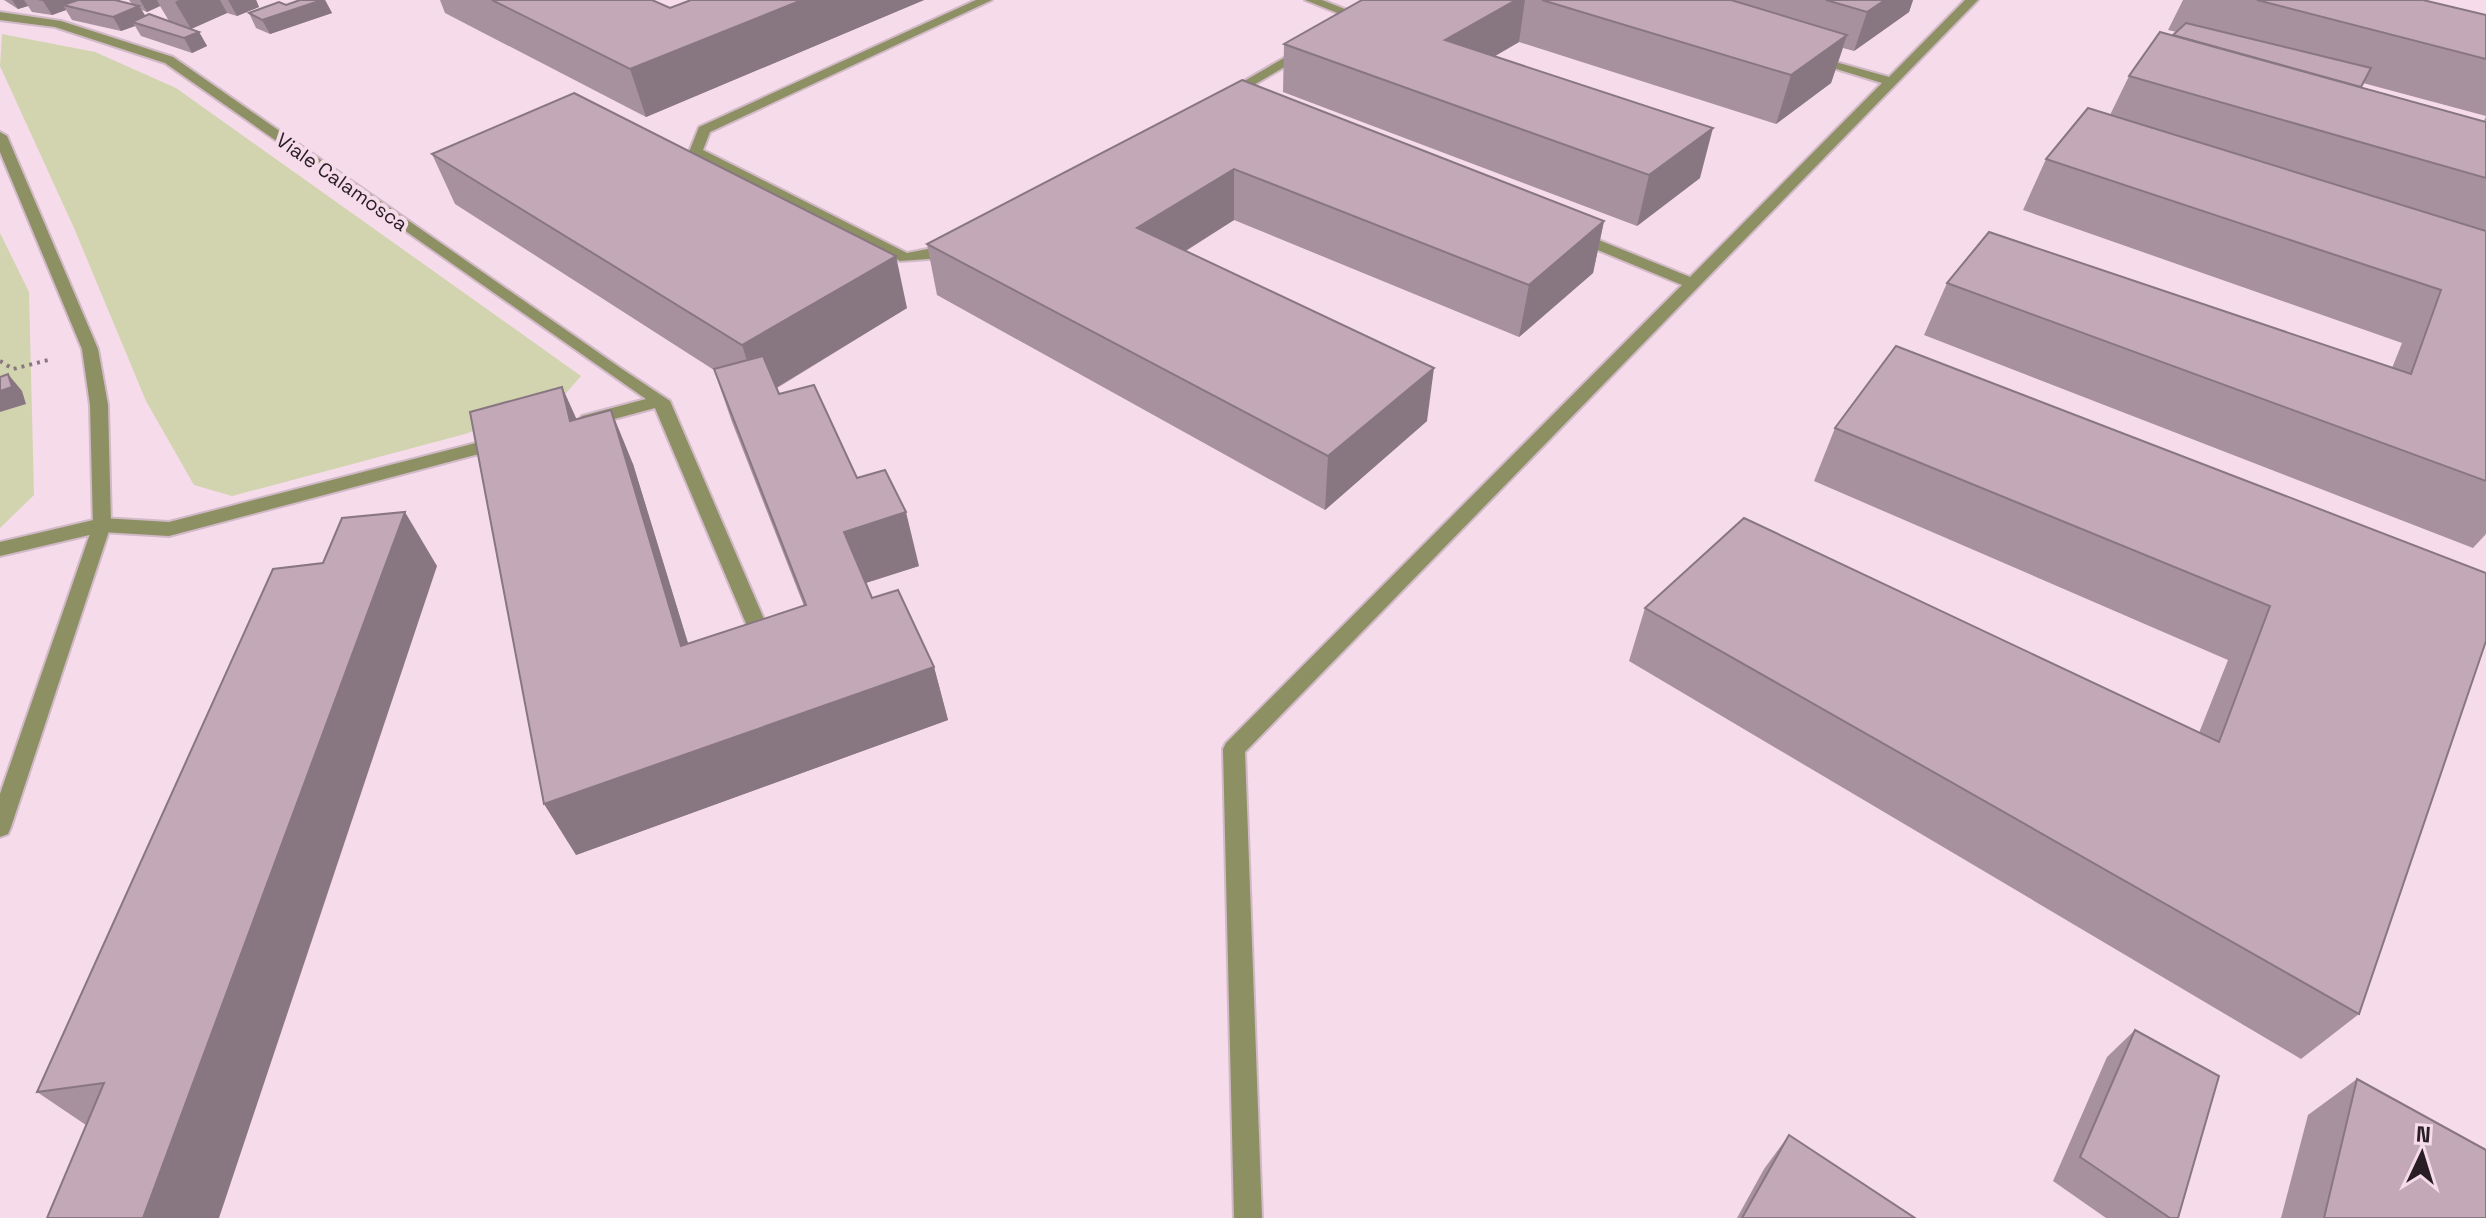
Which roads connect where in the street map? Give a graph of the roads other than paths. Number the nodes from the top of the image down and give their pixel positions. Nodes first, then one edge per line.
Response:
1 (986, 0) edge
2 (1311, 0) edge
3 (1972, 0) edge
4 (0, 16) edge
5 (1351, 26) edge
6 (1324, 41) edge
7 (1803, 55) edge
8 (1891, 82) junction
9 (1230, 98) edge
10 (0, 136) edge
11 (1563, 230) edge
12 (969, 238) edge
13 (1693, 284) junction
14 (661, 401) junction
15 (569, 425) edge
16 (523, 437) edge
17 (102, 525) junction
18 (0, 549) edge
19 (760, 633) edge
20 (0, 827) edge
21 (1248, 1218) edge

1 - 12 street
2 - 5 street
3 - 8 street
4 - 14 street, Viale Calamosca
6 - 9 street
7 - 8 street
8 - 13 street
10 - 17 street
11 - 13 street
13 - 21 street
14 - 15 street
14 - 19 street
16 - 17 street
17 - 18 street
17 - 20 street

